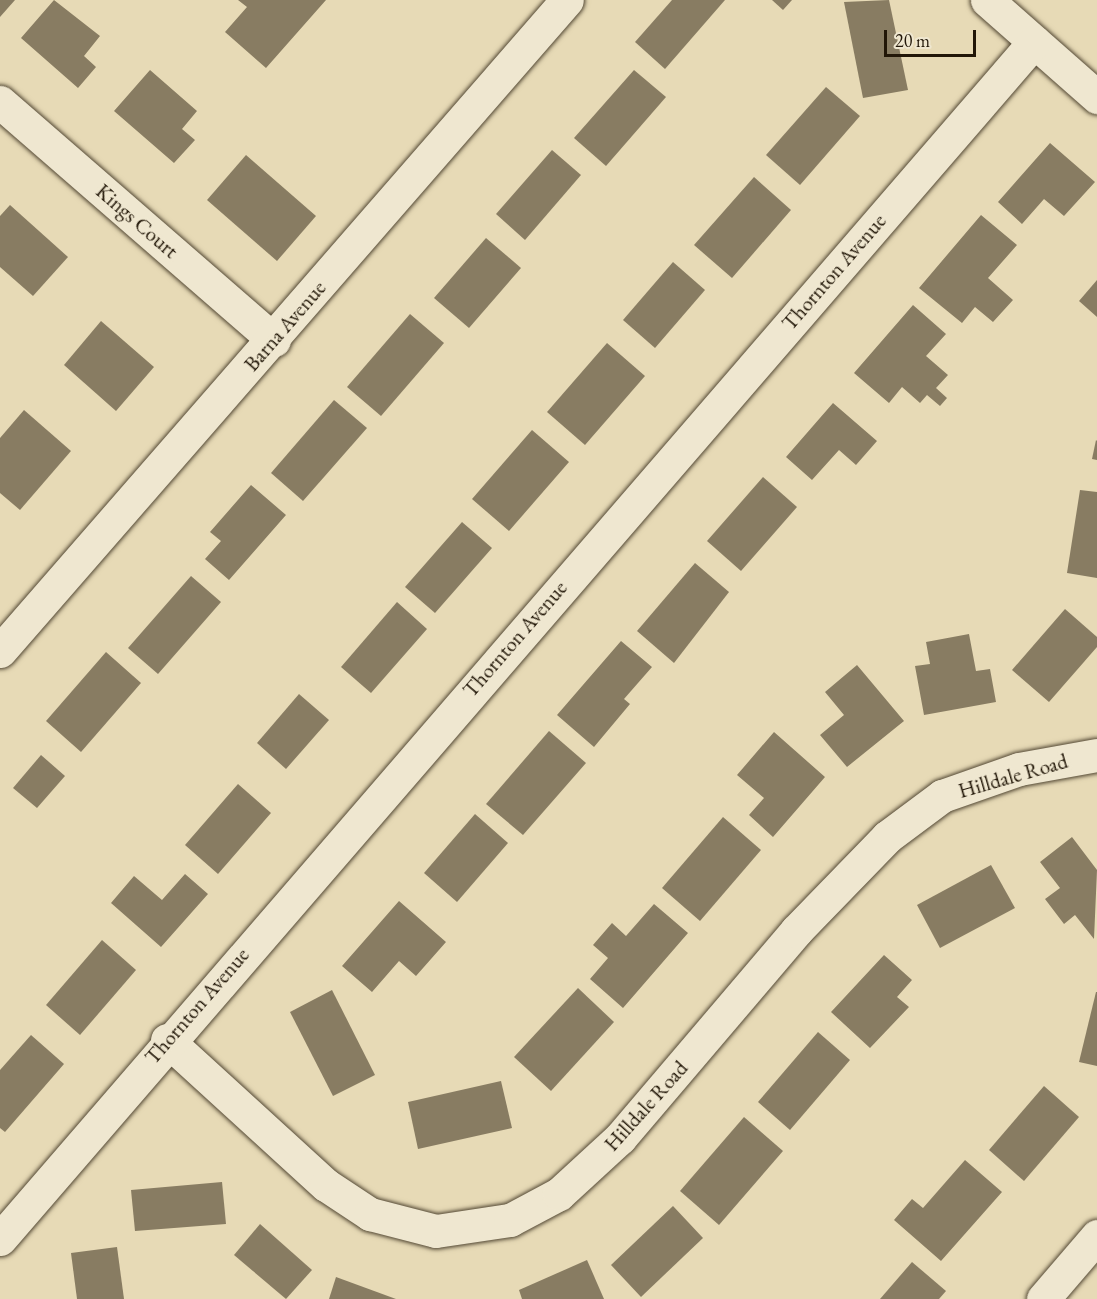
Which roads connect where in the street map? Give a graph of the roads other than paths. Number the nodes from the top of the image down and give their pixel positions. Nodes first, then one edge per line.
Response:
1 (567, 0) edge
2 (987, 0) edge
3 (1034, 42) junction
4 (1097, 97) edge
5 (0, 102) edge
6 (274, 339) junction
7 (0, 651) edge
8 (1097, 755) edge
9 (167, 1040) junction
10 (1097, 1236) edge
11 (0, 1239) edge
12 (1043, 1299) edge

1 - 6 street, Barna Avenue
2 - 3 street
3 - 4 street
3 - 9 street, Thornton Avenue
5 - 6 street, Kings Court
6 - 7 street, Barna Avenue
8 - 9 street, Hilldale Road
9 - 11 street, Thornton Avenue
10 - 12 street

